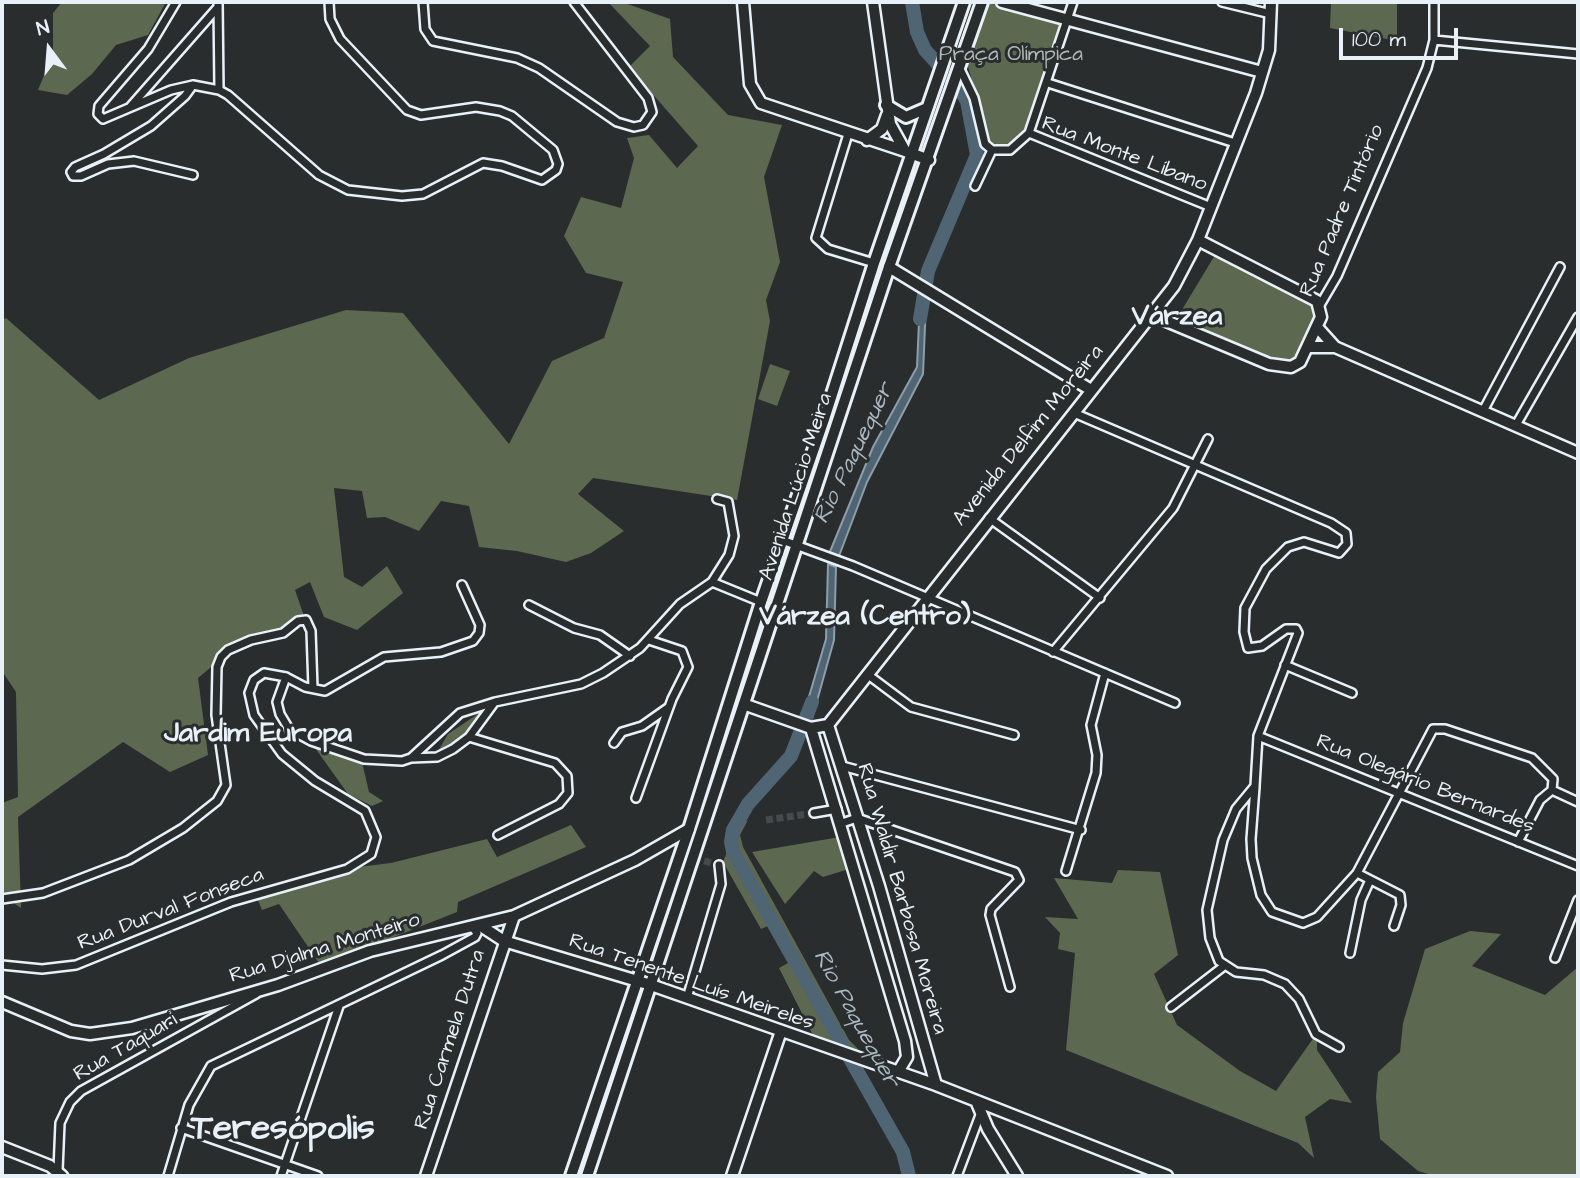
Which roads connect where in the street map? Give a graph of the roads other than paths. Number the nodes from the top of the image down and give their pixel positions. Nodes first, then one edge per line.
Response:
1 (176, 2) edge
2 (423, 2) edge
3 (574, 2) edge
4 (743, 2) edge
5 (873, 2) edge
6 (964, 2) edge
7 (982, 2) edge
8 (1002, 2) edge
9 (1073, 2) edge
10 (1222, 2) edge
11 (1271, 2) edge
12 (1434, 2) edge
13 (331, 4) edge
14 (218, 5) edge
15 (1271, 14) junction
16 (1068, 20) junction
17 (1434, 40) junction
18 (1578, 54) edge
19 (959, 72) junction
20 (1262, 72) junction
21 (1048, 83) junction
22 (193, 85) junction
23 (219, 90) junction
24 (927, 108) junction
25 (127, 110) junction
26 (887, 110) junction
27 (1029, 133) junction
28 (848, 134) junction
29 (867, 140) junction
30 (1235, 144) junction
31 (992, 150) junction
32 (908, 153) junction
33 (929, 160) junction
34 (193, 175) dead end
35 (975, 186) dead end
36 (1211, 207) junction
37 (1198, 240) junction
38 (874, 263) junction
39 (889, 267) junction
40 (1560, 267) dead end
41 (1320, 304) junction
42 (1152, 315) junction
43 (1578, 317) edge
44 (1317, 327) junction
45 (1309, 347) junction
46 (1335, 347) junction
47 (1091, 390) junction
48 (1483, 411) junction
49 (1074, 414) junction
50 (1516, 425) junction
51 (1208, 439) dead end
52 (1578, 453) edge
53 (1195, 467) junction
54 (717, 499) dead end
55 (989, 517) junction
56 (782, 540) junction
57 (797, 545) junction
58 (712, 582) junction
59 (461, 585) dead end
60 (926, 598) junction
61 (1100, 598) junction
62 (761, 602) junction
63 (529, 605) dead end
64 (649, 640) junction
65 (1053, 652) junction
66 (630, 656) junction
67 (1285, 665) junction
68 (1105, 673) junction
69 (867, 674) junction
70 (286, 677) junction
71 (313, 688) junction
72 (1352, 693) dead end
73 (495, 702) junction
74 (1175, 702) dead end
75 (746, 705) junction
76 (669, 707) junction
77 (828, 725) junction
78 (809, 728) junction
79 (1014, 735) dead end
80 (1258, 736) junction
81 (470, 737) junction
82 (833, 740) junction
83 (614, 743) dead end
84 (818, 745) junction
85 (411, 758) junction
86 (842, 766) junction
87 (1255, 786) junction
88 (1552, 790) junction
89 (1400, 796) junction
90 (636, 798) dead end
91 (1578, 802) edge
92 (838, 809) junction
93 (814, 813) tunnel mouth
94 (858, 818) junction
95 (842, 823) junction
96 (689, 829) junction
97 (1081, 830) junction
98 (498, 835) dead end
99 (1518, 842) junction
100 (719, 865) dead end
101 (1578, 866) edge
102 (1066, 871) dead end
103 (1357, 873) junction
104 (1370, 880) junction
105 (879, 886) junction
106 (861, 891) junction
107 (2, 900) edge
108 (1578, 900) edge
109 (514, 916) junction
110 (1394, 926) dead end
111 (477, 927) junction
112 (505, 941) junction
113 (1350, 953) dead end
114 (1555, 958) dead end
115 (2, 965) edge
116 (1224, 966) junction
117 (635, 980) junction
118 (651, 985) junction
119 (1010, 987) dead end
120 (262, 990) junction
121 (687, 998) junction
122 (2, 1003) edge
123 (339, 1006) junction
124 (1171, 1007) dead end
125 (781, 1031) junction
126 (1339, 1046) dead end
127 (898, 1072) junction
128 (936, 1086) junction
129 (977, 1103) junction
130 (595, 1107) junction
131 (608, 1111) junction
132 (980, 1115) junction
133 (181, 1128) junction
134 (2, 1147) edge
135 (285, 1165) junction
136 (60, 1173) edge
137 (168, 1176) edge
138 (281, 1176) edge
139 (318, 1176) edge
140 (426, 1176) edge
141 (571, 1176) edge
142 (587, 1176) edge
143 (732, 1176) edge
144 (957, 1176) edge
145 (1017, 1176) edge
146 (1167, 1176) edge

1 - 25 street
2 - 3 street
4 - 28 main road
5 - 26 main road
6 - 24 main road, Avenida Lúcio Meira
7 - 19 main road, Avenida Lúcio Meira
8 - 16 main road
9 - 16 street
10 - 15 street
11 - 15 main road, Avenida Delfim Moreira
12 - 17 street, Rua Padre Tintório
13 - 23 street
14 - 23 street
14 - 25 street
15 - 20 main road, Avenida Delfim Moreira
16 - 20 main road
16 - 21 street
17 - 18 street
17 - 41 street, Rua Padre Tintório
19 - 31 street
19 - 33 main road, Avenida Lúcio Meira
20 - 30 main road, Avenida Delfim Moreira
21 - 27 street
21 - 30 street
22 - 23 street
22 - 25 street
22 - 34 street
24 - 26 main road
24 - 32 main road, Avenida Lúcio Meira
26 - 29 main road
26 - 32 main road
27 - 31 street, Rua Monte Líbano
27 - 36 street, Rua Monte Líbano
28 - 29 main road
28 - 38 street
29 - 32 main road
30 - 36 main road, Avenida Delfim Moreira
31 - 35 street
32 - 33 main road
32 - 38 main road, Avenida Lúcio Meira
33 - 39 main road, Avenida Lúcio Meira
36 - 37 main road, Avenida Delfim Moreira
37 - 41 main road
37 - 42 main road, Avenida Delfim Moreira
38 - 56 main road, Avenida Lúcio Meira
39 - 47 main road
39 - 57 main road, Avenida Lúcio Meira
40 - 48 street
41 - 44 main road, Rua Padre Tintório
42 - 45 main road
42 - 47 main road, Avenida Delfim Moreira
43 - 50 street
44 - 45 main road, Rua Padre Tintório
44 - 46 main road
45 - 46 main road
46 - 48 main road
47 - 49 main road, Avenida Delfim Moreira
48 - 50 main road
49 - 53 street
49 - 55 main road, Avenida Delfim Moreira
50 - 52 main road
51 - 53 street
53 - 61 street
53 - 67 street
54 - 58 street
55 - 60 main road, Avenida Delfim Moreira
55 - 61 street
56 - 57 street
56 - 62 main road, Avenida Lúcio Meira
57 - 60 street
57 - 75 main road, Avenida Lúcio Meira
58 - 62 street
58 - 64 street
59 - 71 street
60 - 65 street
60 - 69 main road, Avenida Delfim Moreira
61 - 65 street
62 - 96 main road, Avenida Lúcio Meira
63 - 66 street
64 - 66 street
64 - 76 street
65 - 68 street
66 - 73 street
67 - 72 street
67 - 80 street
68 - 74 street
68 - 97 street
69 - 77 main road, Avenida Delfim Moreira
69 - 79 street
70 - 71 street, Rua Durval Fonseca
70 - 85 street
70 - 115 street, Rua Durval Fonseca
71 - 107 street
73 - 81 street
73 - 85 street
75 - 78 main road
75 - 118 main road, Avenida Lúcio Meira
76 - 83 street
76 - 90 street
77 - 78 main road
77 - 82 main road, Rua Waldir Barbosa Moreira
78 - 82 street
78 - 84 main road, Rua Waldir Barbosa Moreira
80 - 87 street
80 - 89 street, Rua Olegário Bernardes
81 - 85 street
81 - 98 street
82 - 84 main road
82 - 86 main road, Rua Waldir Barbosa Moreira
84 - 92 main road, Rua Waldir Barbosa Moreira
86 - 94 main road, Rua Waldir Barbosa Moreira
86 - 97 street
87 - 103 street
87 - 116 street
88 - 89 street
88 - 91 street
88 - 99 street
89 - 99 street, Rua Olegário Bernardes
89 - 103 street
92 - 93 street
92 - 95 main road, Rua Waldir Barbosa Moreira
94 - 95 street
94 - 105 main road, Rua Waldir Barbosa Moreira
94 - 119 street
95 - 106 main road, Rua Waldir Barbosa Moreira
96 - 109 main road, Rua Djalma Monteiro
96 - 117 main road, Avenida Lúcio Meira
97 - 102 street
99 - 101 street, Rua Olegário Bernardes
100 - 121 street
103 - 104 street
104 - 110 street
104 - 113 street
105 - 106 main road
105 - 128 main road, Rua Waldir Barbosa Moreira
106 - 127 main road, Rua Waldir Barbosa Moreira
108 - 114 street
109 - 111 main road, Rua Djalma Monteiro
109 - 112 main road, Rua Carmela Dutra
111 - 112 main road, Rua Tenente Luís Meireles
111 - 120 main road, Rua Djalma Monteiro
111 - 123 street
112 - 117 main road, Rua Tenente Luís Meireles
112 - 140 main road, Rua Carmela Dutra
116 - 124 street
116 - 126 street
117 - 118 main road, Rua Tenente Luís Meireles
117 - 130 main road, Avenida Lúcio Meira
118 - 121 main road, Rua Tenente Luís Meireles
118 - 131 main road, Avenida Lúcio Meira
120 - 122 main road, Rua Djalma Monteiro
120 - 136 street, Rua Taquari
121 - 125 main road, Rua Tenente Luís Meireles
123 - 133 street
123 - 135 street
125 - 127 main road, Rua Tenente Luís Meireles
125 - 143 main road
127 - 128 main road, Rua Tenente Luís Meireles
128 - 129 main road, Rua Tenente Luís Meireles
129 - 132 main road
129 - 146 main road, Rua Tenente Luís Meireles
130 - 131 main road
130 - 141 main road, Avenida Lúcio Meira
131 - 142 main road, Avenida Lúcio Meira
132 - 144 street
132 - 145 main road
133 - 135 street
133 - 137 street
134 - 136 main road
135 - 138 street
135 - 139 street

